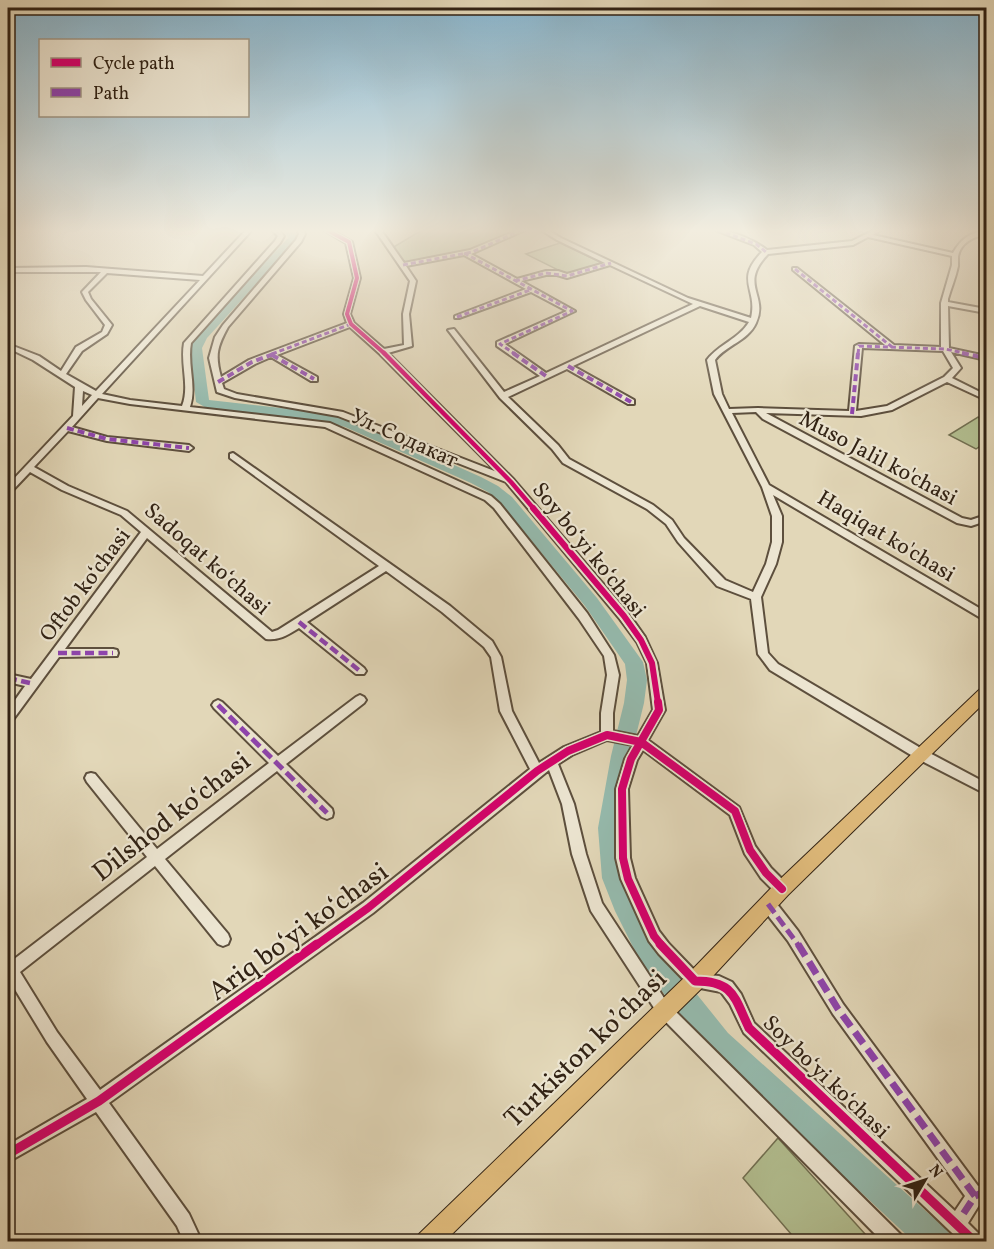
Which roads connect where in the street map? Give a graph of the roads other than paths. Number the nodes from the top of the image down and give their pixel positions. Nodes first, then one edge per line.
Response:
1 (89, 288) edge
2 (195, 288) edge
3 (237, 288) edge
4 (258, 288) edge
5 (354, 288) edge
6 (411, 288) edge
7 (527, 288) edge
8 (665, 288) edge
9 (752, 288) edge
10 (819, 288) edge
11 (948, 288) edge
12 (530, 290) junction
13 (944, 303) junction
14 (698, 304) junction
15 (987, 311) edge
16 (457, 317) dead end
17 (753, 321) junction
18 (351, 324) junction
19 (453, 330) dead end
20 (8, 346) edge
21 (892, 347) junction
22 (945, 349) junction
23 (383, 352) junction
24 (272, 355) junction
25 (987, 358) edge
26 (568, 366) junction
27 (62, 374) junction
28 (546, 376) junction
29 (314, 379) dead end
30 (947, 379) junction
31 (218, 382) junction
32 (77, 384) junction
33 (97, 395) junction
34 (503, 396) junction
35 (987, 398) edge
36 (631, 402) dead end
37 (186, 409) junction
38 (758, 410) junction
39 (728, 411) junction
40 (852, 414) junction
41 (77, 416) junction
42 (67, 428) junction
43 (189, 448) dead end
44 (233, 456) dead end
45 (29, 468) junction
46 (511, 482) junction
47 (766, 487) junction
48 (8, 490) edge
49 (987, 518) edge
50 (147, 531) junction
51 (386, 566) junction
52 (756, 597) junction
53 (987, 617) edge
54 (299, 622) junction
55 (57, 653) junction
56 (113, 653) dead end
57 (360, 670) dead end
58 (8, 678) edge
59 (34, 684) junction
60 (987, 692) edge
61 (360, 700) dead end
62 (218, 705) dead end
63 (8, 718) edge
64 (609, 735) junction
65 (639, 741) junction
66 (920, 754) junction
67 (552, 763) junction
68 (276, 764) junction
69 (537, 771) junction
70 (92, 778) dead end
71 (987, 789) edge
72 (327, 813) dead end
73 (157, 856) junction
74 (782, 889) junction
75 (768, 904) junction
76 (223, 939) dead end
77 (9, 967) edge
78 (694, 981) junction
79 (663, 1009) junction
80 (99, 1101) junction
81 (8, 1154) edge
82 (981, 1194) edge
83 (956, 1225) junction
84 (193, 1242) edge
85 (427, 1242) edge
86 (896, 1242) edge
87 (975, 1242) edge

1 - 27 street
2 - 33 street
3 - 37 street
4 - 31 street
5 - 18 street
6 - 23 street
7 - 12 street
8 - 14 street
9 - 17 street
10 - 21 street
11 - 13 street
12 - 16 street
12 - 28 street
13 - 15 street
13 - 22 street
14 - 17 street
14 - 26 street
17 - 39 street
18 - 23 street, Soy boʻyi koʻchasi
18 - 24 street
19 - 34 street
20 - 27 street, Ул. Содакат
21 - 22 street
21 - 40 street
22 - 25 street
22 - 30 street
23 - 46 street, Soy boʻyi koʻchasi
24 - 29 street
24 - 31 street
26 - 28 street
26 - 36 street
27 - 32 street, Ул. Содакат
28 - 34 street
30 - 35 street
30 - 40 street
31 - 46 street, Soy boʻyi koʻchasi
32 - 33 street, Ул. Содакат
32 - 41 street
33 - 37 street, Ул. Содакат
33 - 41 street
34 - 52 street
37 - 64 street, Ул. Содакат
38 - 39 street
38 - 40 street
38 - 49 street, Muso Jalil ko'chasi
39 - 47 street
41 - 42 street
42 - 43 street
42 - 45 street
44 - 51 street
45 - 48 street
45 - 50 street, Sadoqat koʻchasi
46 - 65 street, Soy boʻyi koʻchasi
47 - 52 street
47 - 53 street, Haqiqat ko'chasi
50 - 54 street, Sadoqat koʻchasi
50 - 55 street, Oftob koʻchasi
51 - 54 street, Sadoqat koʻchasi
51 - 69 street
52 - 66 street
54 - 57 street
55 - 56 street
55 - 59 street, Oftob koʻchasi
58 - 59 street
59 - 63 street, Oftob koʻchasi
60 - 66 main road, Turkiston ko’chasi
61 - 68 street, Dilshod koʻchasi
62 - 68 street
64 - 65 street
64 - 67 street, Ariq boʻyi koʻchasi
65 - 74 street
65 - 78 street, Soy boʻyi koʻchasi
66 - 71 street
66 - 74 main road, Turkiston ko’chasi
67 - 69 street, Ariq boʻyi koʻchasi
67 - 79 street
68 - 72 street
68 - 73 street, Dilshod koʻchasi
69 - 80 street, Ariq boʻyi koʻchasi
70 - 73 street
73 - 76 street
73 - 77 street, Dilshod koʻchasi
74 - 75 main road, Turkiston ko’chasi
75 - 78 main road, Turkiston ko’chasi
75 - 82 street
77 - 80 street
78 - 79 main road, Turkiston ko’chasi
78 - 83 street, Soy boʻyi koʻchasi
79 - 85 main road, Turkiston ko’chasi
79 - 86 street
80 - 81 street, Ariq boʻyi koʻchasi
80 - 84 street
82 - 83 street
83 - 87 street, Soy boʻyi koʻchasi

